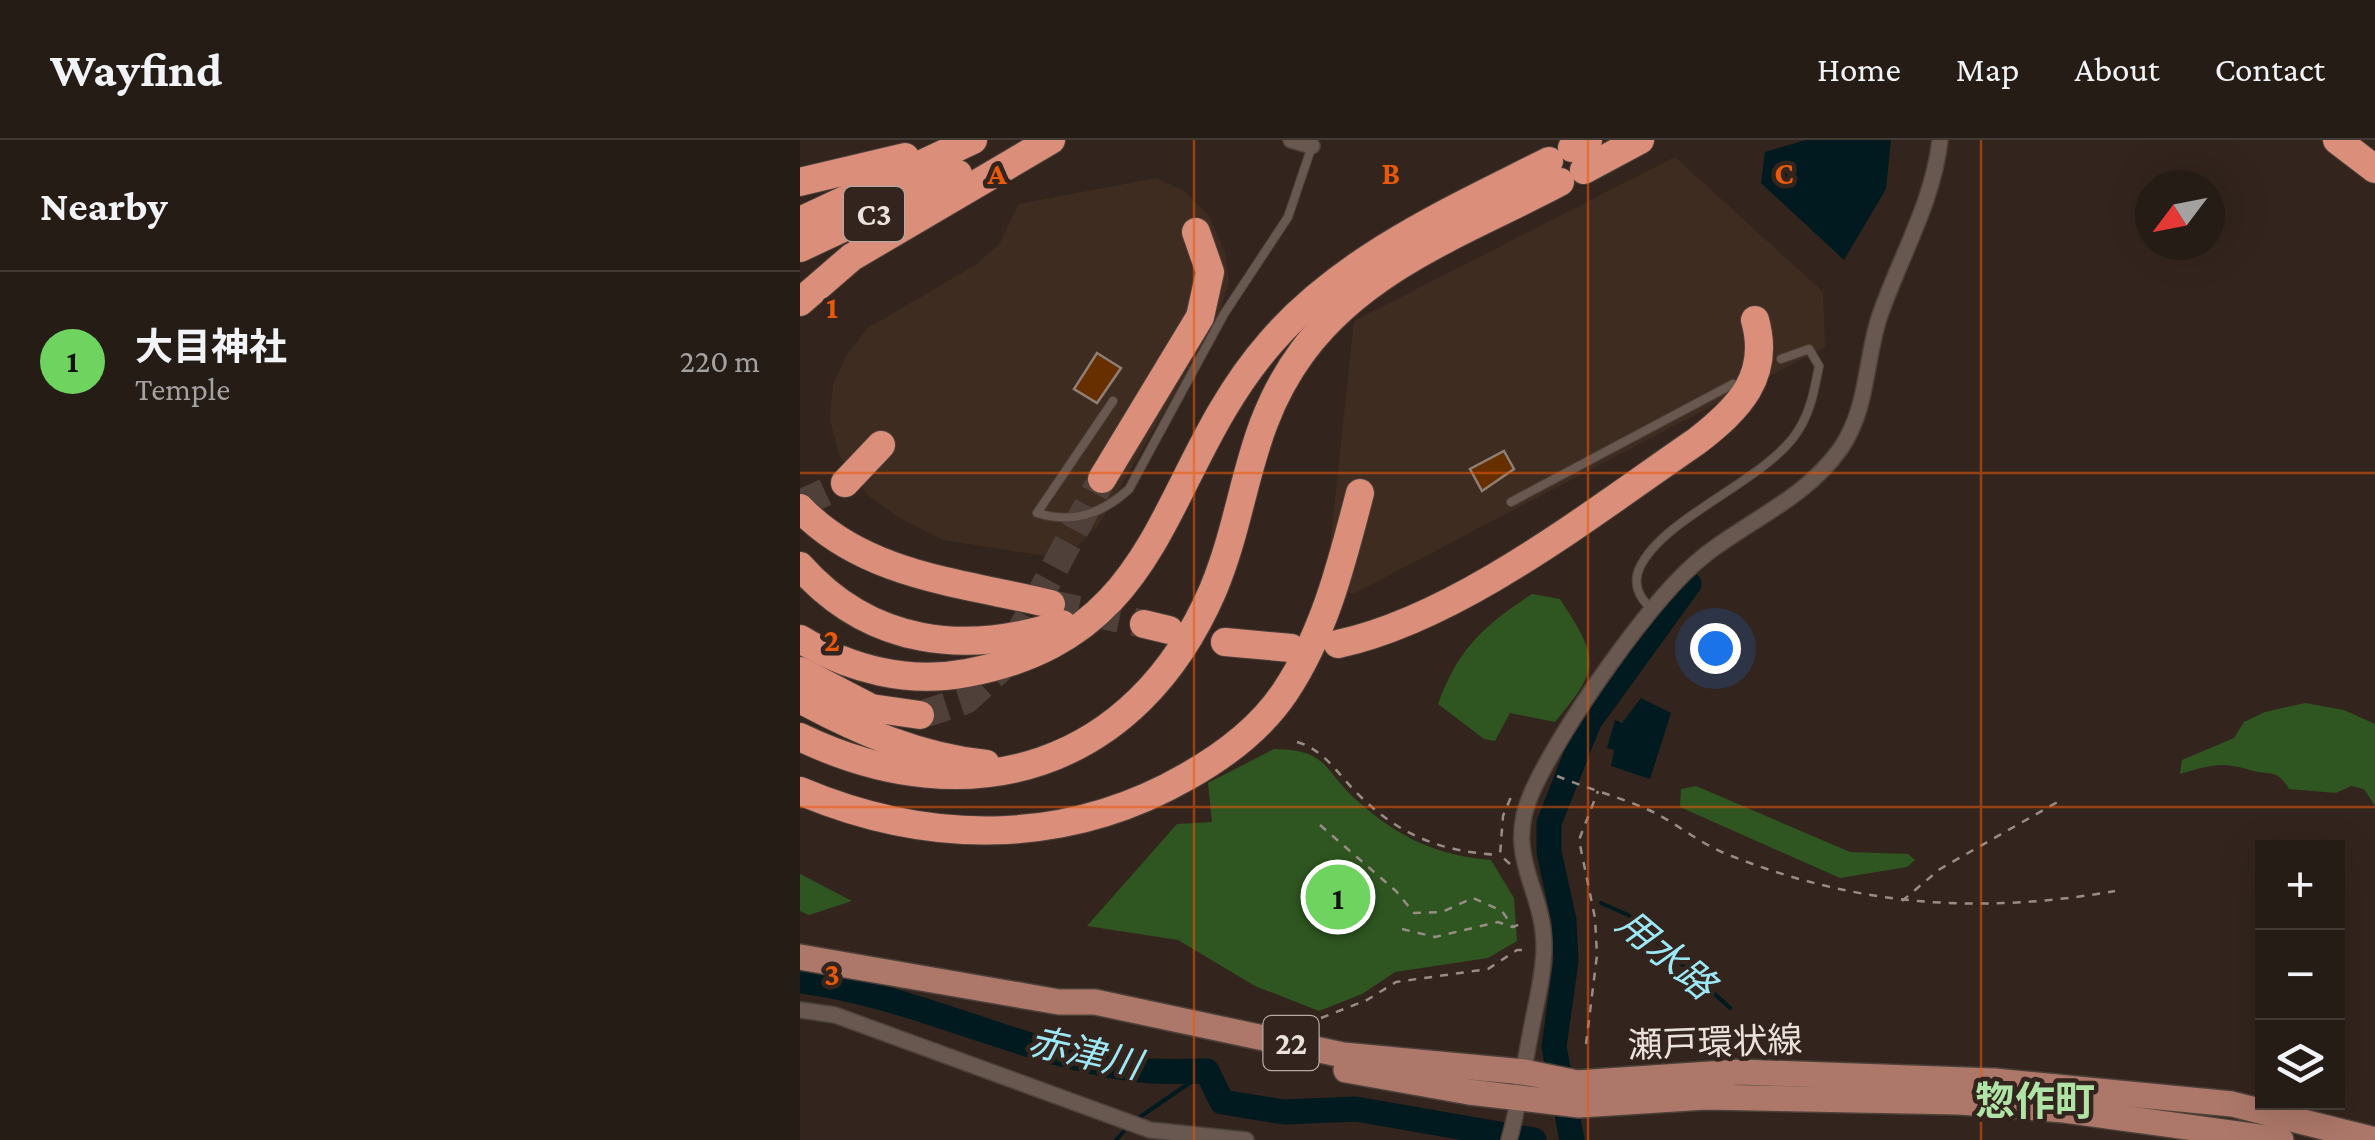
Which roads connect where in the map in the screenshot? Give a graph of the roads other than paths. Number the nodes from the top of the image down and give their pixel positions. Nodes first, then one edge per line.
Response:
1 (973, 140) edge
2 (1026, 140) edge
3 (1051, 140) edge
4 (1291, 140) edge
5 (1640, 140) edge
6 (1940, 140) edge
7 (2337, 140) edge
8 (2364, 140) edge
9 (1313, 143) edge
10 (2375, 148) edge
11 (1571, 160) edge
12 (945, 164) edge
13 (2375, 169) edge
14 (800, 182) edge
15 (800, 222) edge
16 (1196, 232) dead end
17 (800, 248) edge
18 (800, 302) edge
19 (1755, 320) dead end
20 (1781, 358) dead end
21 (1733, 384) dead end
22 (1113, 400) dead end
23 (881, 444) dead end
24 (1102, 478) tunnel mouth
25 (846, 482) tunnel mouth
26 (1360, 493) dead end
27 (1510, 502) dead end
28 (800, 508) edge
29 (800, 566) edge
30 (1132, 576) junction
31 (1051, 604) tunnel mouth
32 (1652, 610) junction
33 (800, 639) edge
34 (1226, 642) dead end
35 (1338, 644) dead end
36 (1290, 648) dead end
37 (800, 671) edge
38 (800, 698) edge
39 (920, 715) tunnel mouth
40 (800, 737) edge
41 (1052, 756) junction
42 (800, 791) edge
43 (800, 956) edge
44 (800, 1010) edge
45 (1530, 1094) junction
46 (1578, 1094) junction
47 (1143, 1132) edge
48 (1246, 1140) edge
49 (1510, 1140) edge
50 (2281, 1140) edge
51 (2375, 1140) edge

1 - 12 highway, C3
2 - 12 highway, C3
3 - 12 highway
4 - 9 street
5 - 11 highway
6 - 32 street
7 - 13 highway
8 - 10 highway
9 - 22 lane
11 - 30 highway
11 - 41 highway
12 - 14 highway
12 - 15 highway, C3
12 - 17 highway, C3
12 - 18 highway
16 - 24 highway
19 - 35 highway
20 - 32 lane
21 - 27 lane
23 - 25 highway
26 - 42 highway
28 - 31 highway
29 - 30 highway
30 - 33 highway
32 - 45 street
34 - 36 highway
37 - 39 highway
38 - 41 highway
40 - 41 highway
43 - 45 main road, 瀬戸環状線 / 22
44 - 47 street
45 - 46 main road, 瀬戸環状線 / 22
45 - 49 street
46 - 50 main road, 瀬戸環状線 / 22
46 - 51 main road, 瀬戸環状線 / 22
47 - 48 street

